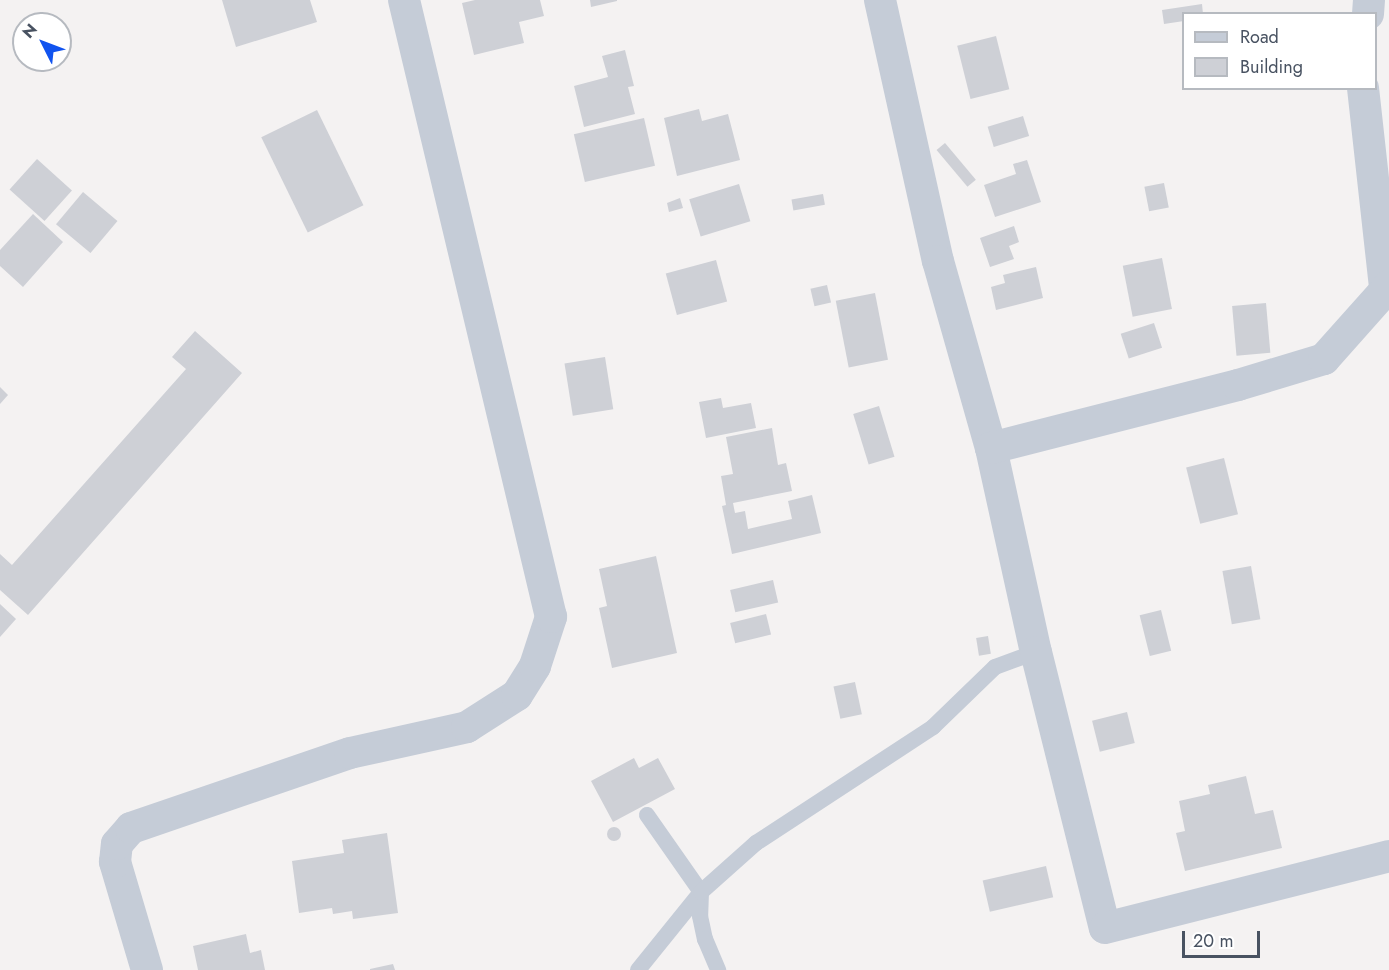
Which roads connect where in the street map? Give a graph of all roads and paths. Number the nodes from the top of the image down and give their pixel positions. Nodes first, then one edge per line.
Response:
1 (404, 0) edge
2 (880, 0) edge
3 (1363, 90) edge
4 (1387, 286) edge
5 (991, 448) junction
6 (1036, 652) junction
7 (647, 815) dead end
8 (1389, 856) edge
9 (701, 892) junction
10 (147, 970) edge
11 (638, 970) edge
12 (718, 970) edge

1 - 10 street
2 - 5 street
3 - 4 street
4 - 5 street
5 - 6 street
6 - 8 street
6 - 9 lane
7 - 9 lane
9 - 11 lane
9 - 12 lane

